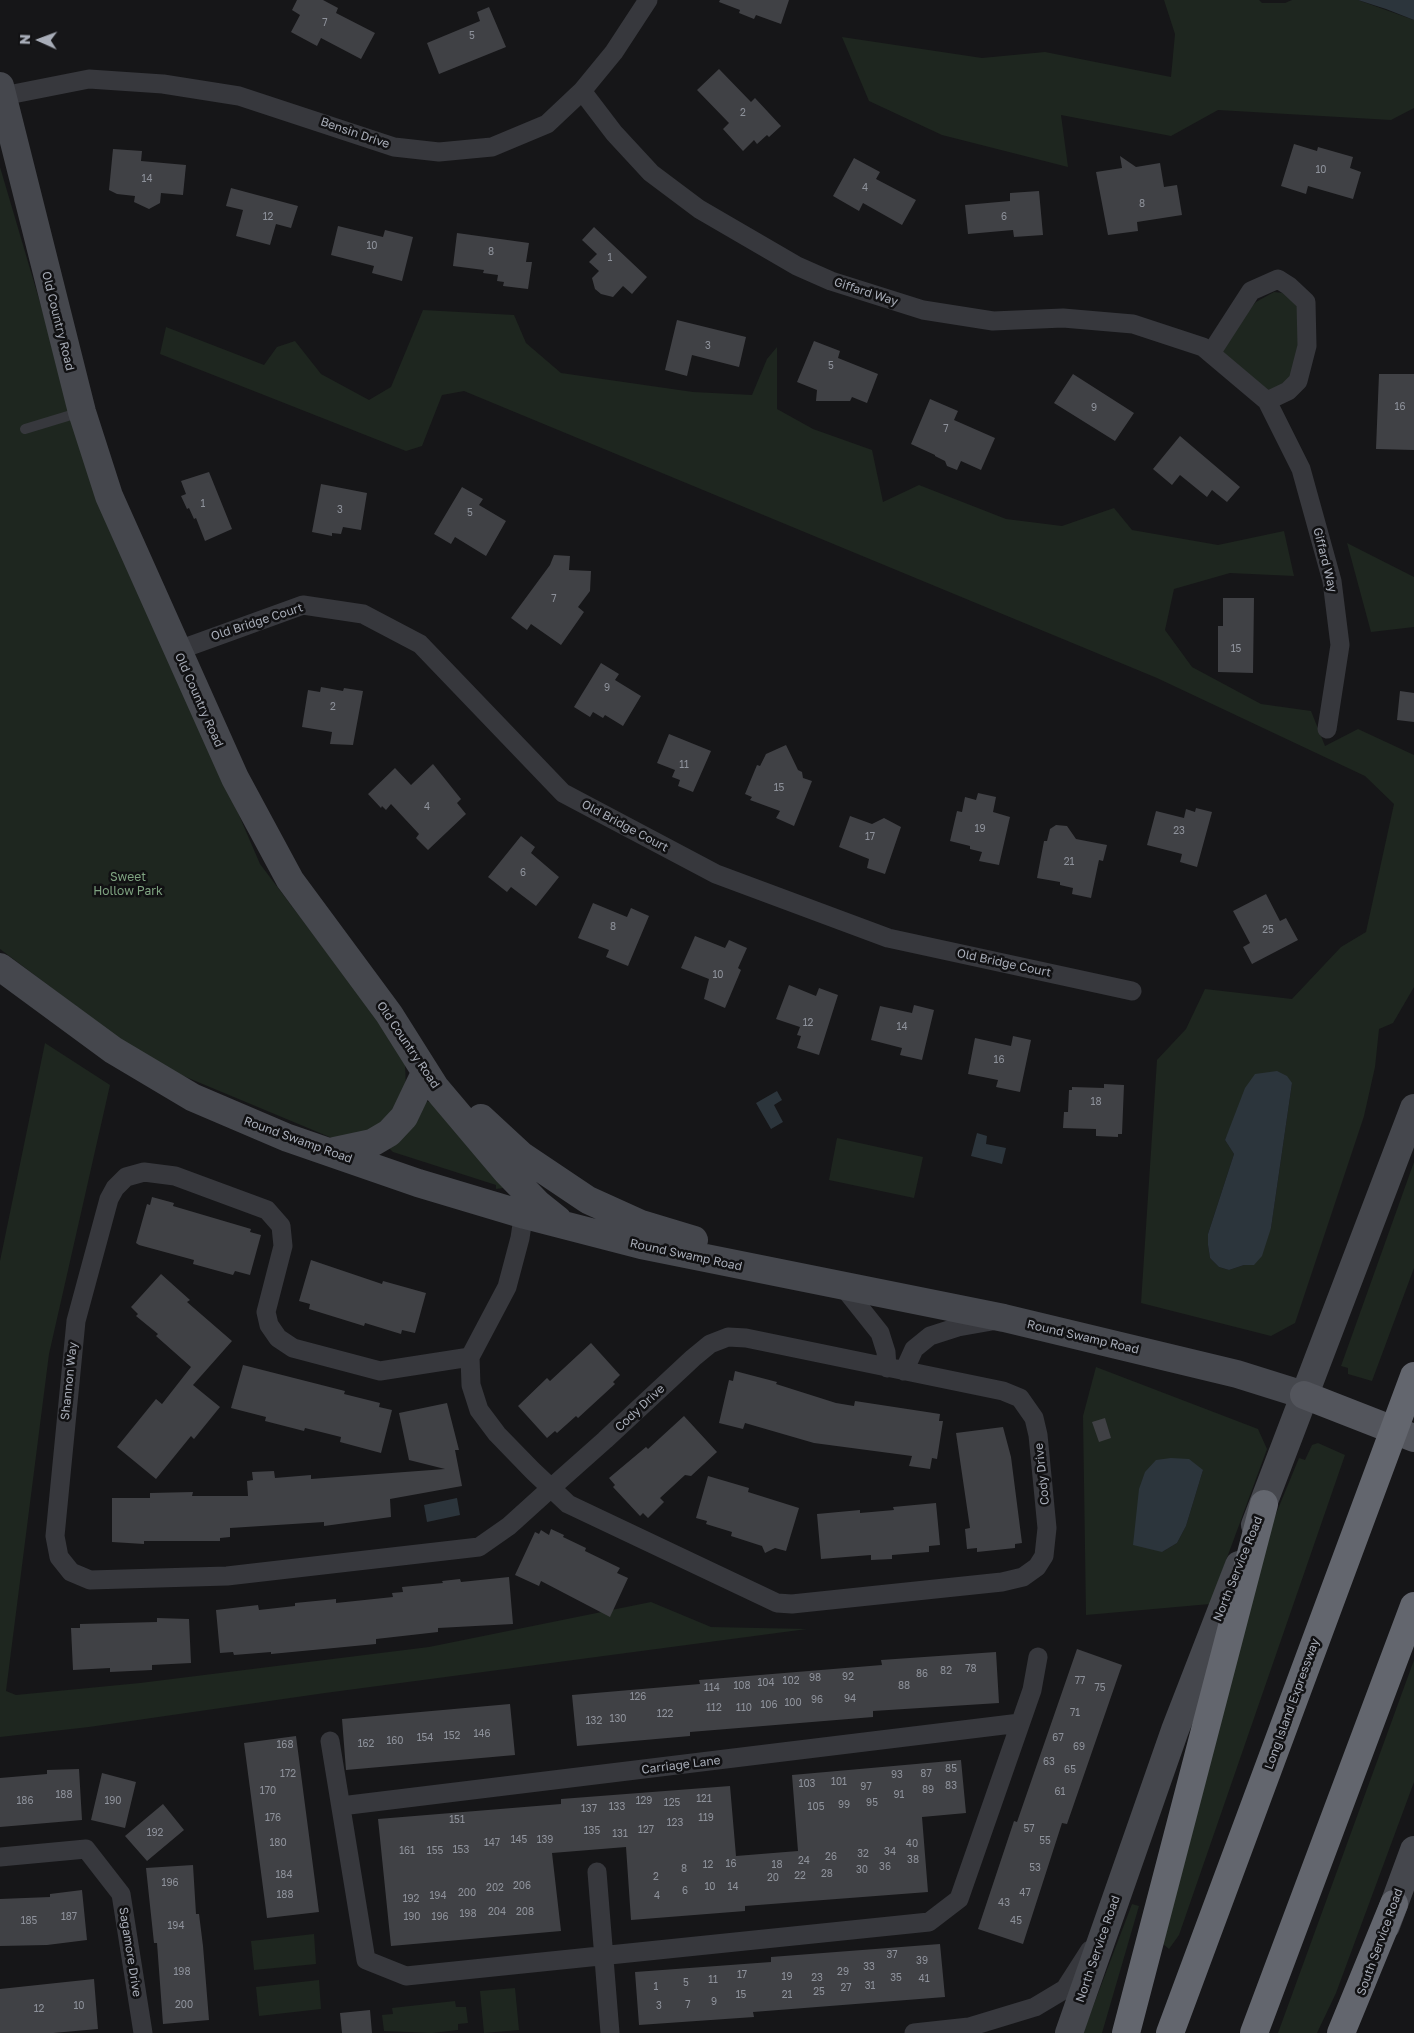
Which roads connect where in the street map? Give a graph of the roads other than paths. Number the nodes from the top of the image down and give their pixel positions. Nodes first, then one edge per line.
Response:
1 (648, 0) edge
2 (2, 91) edge
3 (582, 91) junction
4 (1211, 353) junction
5 (1267, 401) junction
6 (82, 412) junction
7 (25, 429) dead end
8 (176, 650) junction
9 (1327, 729) dead end
10 (0, 967) edge
11 (1132, 991) dead end
12 (389, 1014) junction
13 (425, 1074) junction
14 (1414, 1108) edge
15 (330, 1152) junction
16 (521, 1156) junction
17 (525, 1203) junction
18 (566, 1226) joint
19 (757, 1270) junction
20 (841, 1284) junction
21 (1004, 1318) junction
22 (470, 1357) junction
23 (896, 1369) junction
24 (1414, 1376) edge
25 (1304, 1395) junction
26 (1414, 1438) edge
27 (551, 1488) junction
28 (1264, 1504) junction
29 (1414, 1606) edge
30 (1038, 1656) dead end
31 (1020, 1723) junction
32 (330, 1741) dead end
33 (341, 1806) junction
34 (1414, 1850) edge
35 (0, 1857) edge
36 (596, 1872) dead end
37 (1394, 1904) junction
38 (1107, 1924) junction
39 (602, 1956) junction
40 (961, 2030) edge
41 (143, 2033) edge
42 (610, 2033) edge
43 (914, 2033) edge
44 (1069, 2033) edge
45 (1126, 2033) edge
46 (1170, 2033) edge
47 (1254, 2033) edge
48 (1341, 2033) edge
49 (1347, 2033) edge

1 - 3 street, Bensin Drive
2 - 3 street, Bensin Drive
2 - 6 main road, Old Country Road
3 - 4 street, Giffard Way
4 - 5 street, Giffard Way
4 - 5 street
5 - 9 street, Giffard Way
6 - 7 lane
6 - 8 main road, Old Country Road
8 - 11 street, Old Bridge Court
8 - 12 main road, Old Country Road
10 - 15 main road, Round Swamp Road
12 - 13 main road, Old Country Road
12 - 16 main road
13 - 15 main road
13 - 17 main road, Old Country Road
14 - 25 main road, North Service Road
15 - 17 main road, Round Swamp Road
16 - 17 street, Cody Drive
16 - 19 main road
17 - 18 main road, Old Country Road
17 - 22 street, Cody Drive
18 - 19 main road, Round Swamp Road
19 - 20 main road, Round Swamp Road
20 - 21 main road, Round Swamp Road
20 - 23 street
21 - 23 street
21 - 25 main road, Round Swamp Road
22 - 27 street, Cody Drive
22 - 27 street, Shannon Way
23 - 27 street, Cody Drive
23 - 27 street, Cody Drive
24 - 46 highway, Long Island Expressway
25 - 26 main road, Round Swamp Road
25 - 28 main road, North Service Road
28 - 38 main road, North Service Road
28 - 45 highway
29 - 47 highway
30 - 31 street
31 - 33 street, Carriage Lane
31 - 39 street
32 - 33 street
33 - 39 street
34 - 37 main road, South Service Road
35 - 41 street, Sagamore Drive
36 - 39 street
37 - 48 highway
37 - 49 main road, South Service Road
38 - 40 street
38 - 44 main road, North Service Road
39 - 42 street
40 - 43 street

